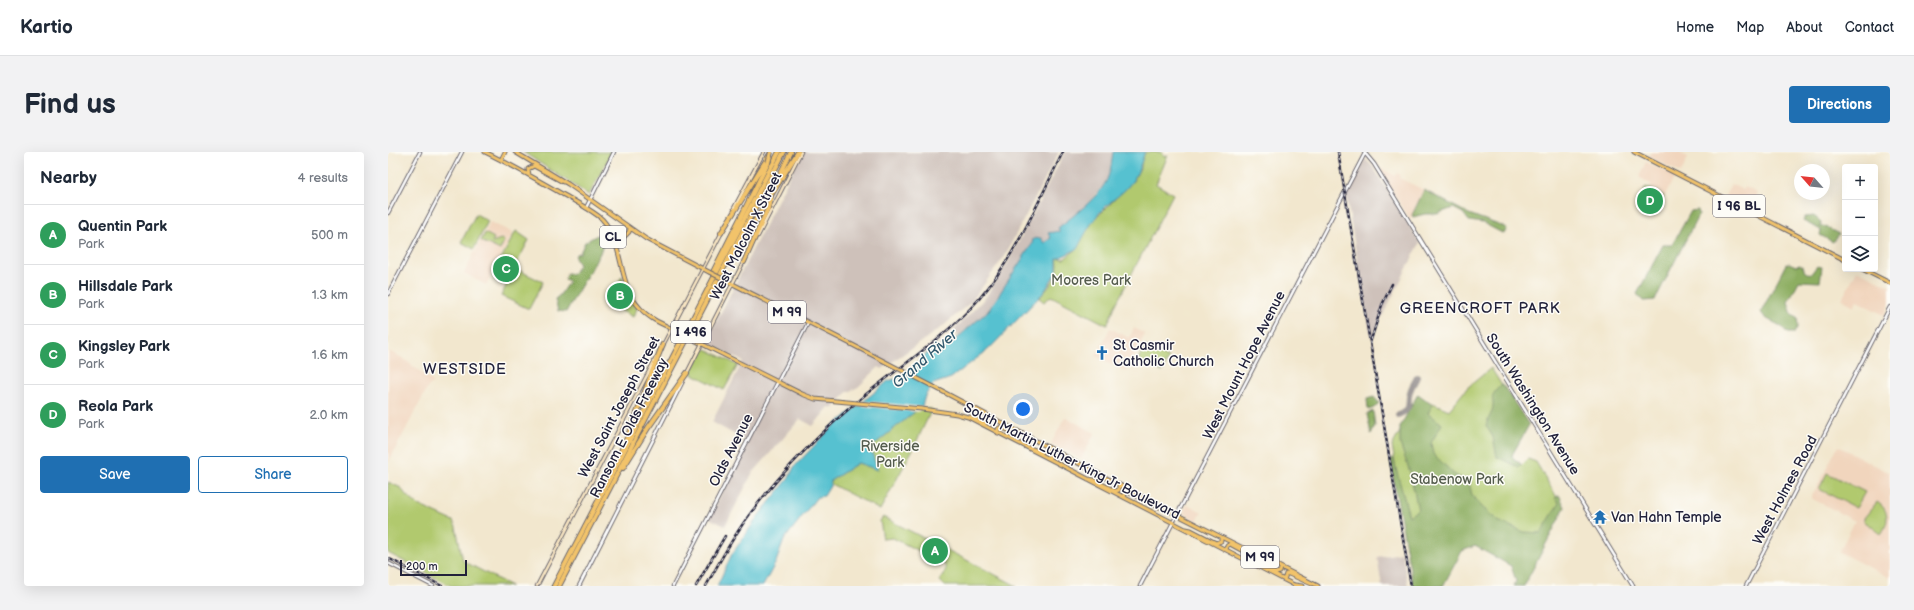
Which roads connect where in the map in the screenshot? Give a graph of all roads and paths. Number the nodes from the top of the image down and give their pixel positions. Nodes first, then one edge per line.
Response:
1 (420, 152) edge
2 (462, 152) edge
3 (485, 152) edge
4 (505, 152) edge
5 (515, 152) edge
6 (614, 152) edge
7 (764, 152) edge
8 (771, 152) edge
9 (779, 152) edge
10 (784, 152) edge
11 (791, 152) edge
12 (800, 152) edge
13 (1365, 152) edge
14 (1634, 152) edge
15 (500, 160) junction
16 (529, 175) junction
17 (568, 184) junction
18 (590, 198) junction
19 (586, 208) junction
20 (388, 213) edge
21 (630, 228) junction
22 (611, 233) junction
23 (721, 233) junction
24 (1842, 258) edge
25 (744, 262) junction
26 (703, 268) junction
27 (1868, 272) edge
28 (733, 283) junction
29 (1890, 284) edge
30 (712, 292) junction
31 (388, 294) edge
32 (1890, 307) edge
33 (808, 323) junction
34 (671, 328) junction
35 (687, 329) junction
36 (663, 344) junction
37 (702, 344) junction
38 (687, 373) junction
39 (778, 382) junction
40 (988, 416) junction
41 (968, 417) junction
42 (1017, 431) junction
43 (998, 433) junction
44 (1046, 446) junction
45 (1028, 448) junction
46 (1050, 459) junction
47 (1071, 459) junction
48 (1087, 479) junction
49 (1120, 485) junction
50 (602, 494) junction
51 (1124, 498) junction
52 (1163, 507) junction
53 (599, 510) junction
54 (1178, 515) junction
55 (1173, 523) junction
56 (1184, 529) junction
57 (1220, 537) junction
58 (1226, 550) junction
59 (1241, 558) junction
60 (1265, 560) junction
61 (388, 563) edge
62 (1281, 568) junction
63 (1284, 580) junction
64 (433, 586) edge
65 (538, 586) edge
66 (554, 586) edge
67 (559, 586) edge
68 (579, 586) edge
69 (673, 586) edge
70 (1140, 586) edge
71 (1296, 586) edge
72 (1302, 586) edge
73 (1317, 586) edge
74 (1634, 586) edge
75 (1746, 586) edge

1 - 20 street
2 - 31 street
3 - 15 main road, CL
4 - 15 main road
5 - 17 main road
6 - 18 street
7 - 23 main road, West Saint Joseph Street
8 - 23 highway
8 - 35 highway, bridge
9 - 35 highway, Ransom E Olds Freeway / I 496
10 - 30 highway, Ransom E Olds Freeway / I 496
11 - 25 highway, bridge
12 - 25 main road, West Malcolm X Street
12 - 30 highway
13 - 54 street, West Mount Hope Avenue
13 - 74 street, South Washington Avenue
14 - 24 main road, I 96 BL
15 - 16 main road, CL
16 - 17 main road
16 - 19 main road, CL
17 - 18 main road
18 - 19 street
18 - 21 main road, CL
19 - 22 main road, CL
21 - 22 main road
21 - 26 main road, CL
22 - 34 main road, CL
23 - 26 main road, West Saint Joseph Street
25 - 28 main road, West Malcolm X Street
26 - 28 main road, South Martin Luther King Jr Boulevard / M 99, bridge
26 - 34 main road, West Saint Joseph Street
27 - 29 main road
28 - 33 main road, South Martin Luther King Jr Boulevard / M 99
28 - 37 main road, West Malcolm X Street
30 - 53 highway, Ransom E Olds Freeway / I 496
32 - 75 street, West Holmes Road
33 - 39 street, Olds Avenue
33 - 40 main road, South Martin Luther King Jr Boulevard / M 99, bridge
34 - 36 main road, West Saint Joseph Street
34 - 37 main road, M 99, bridge
35 - 50 highway, Ransom E Olds Freeway / I 496
36 - 50 highway
36 - 65 main road, West Saint Joseph Street
37 - 38 main road, West Malcolm X Street
37 - 39 main road, M 99
38 - 53 highway
38 - 68 street, West Malcolm X Street
39 - 41 main road, South Martin Luther King Jr Boulevard / M 99, bridge
39 - 69 street, Olds Avenue
40 - 41 main road
40 - 42 main road, South Martin Luther King Jr Boulevard / M 99
41 - 43 main road, South Martin Luther King Jr Boulevard / M 99
42 - 43 main road
42 - 44 main road, South Martin Luther King Jr Boulevard / M 99
43 - 45 main road, South Martin Luther King Jr Boulevard / M 99
44 - 45 main road
44 - 47 main road, South Martin Luther King Jr Boulevard / M 99
45 - 46 main road, South Martin Luther King Jr Boulevard / M 99
46 - 47 main road
46 - 48 main road, South Martin Luther King Jr Boulevard / M 99
47 - 49 main road, South Martin Luther King Jr Boulevard / M 99
48 - 49 main road
48 - 51 main road, South Martin Luther King Jr Boulevard / M 99
49 - 52 main road, South Martin Luther King Jr Boulevard / M 99
50 - 66 highway, Ransom E Olds Freeway / I 496
51 - 52 main road
51 - 55 main road, South Martin Luther King Jr Boulevard / M 99
52 - 54 main road, South Martin Luther King Jr Boulevard / M 99
53 - 67 highway, Ransom E Olds Freeway / I 496
54 - 55 street, West Mount Hope Avenue
54 - 57 main road, South Martin Luther King Jr Boulevard / M 99
55 - 56 main road, South Martin Luther King Jr Boulevard / M 99
55 - 70 street, West Mount Hope Avenue
56 - 57 main road
56 - 58 main road, South Martin Luther King Jr Boulevard / M 99
57 - 60 main road, South Martin Luther King Jr Boulevard / M 99
58 - 59 main road, South Martin Luther King Jr Boulevard / M 99
58 - 60 main road
59 - 62 main road
59 - 63 main road, South Martin Luther King Jr Boulevard / M 99
60 - 62 main road, South Martin Luther King Jr Boulevard / M 99
61 - 64 street
62 - 73 main road, South Martin Luther King Jr Boulevard / M 99
63 - 71 main road, South Martin Luther King Jr Boulevard / M 99
63 - 73 main road
71 - 72 main road, South Martin Luther King Jr Boulevard

